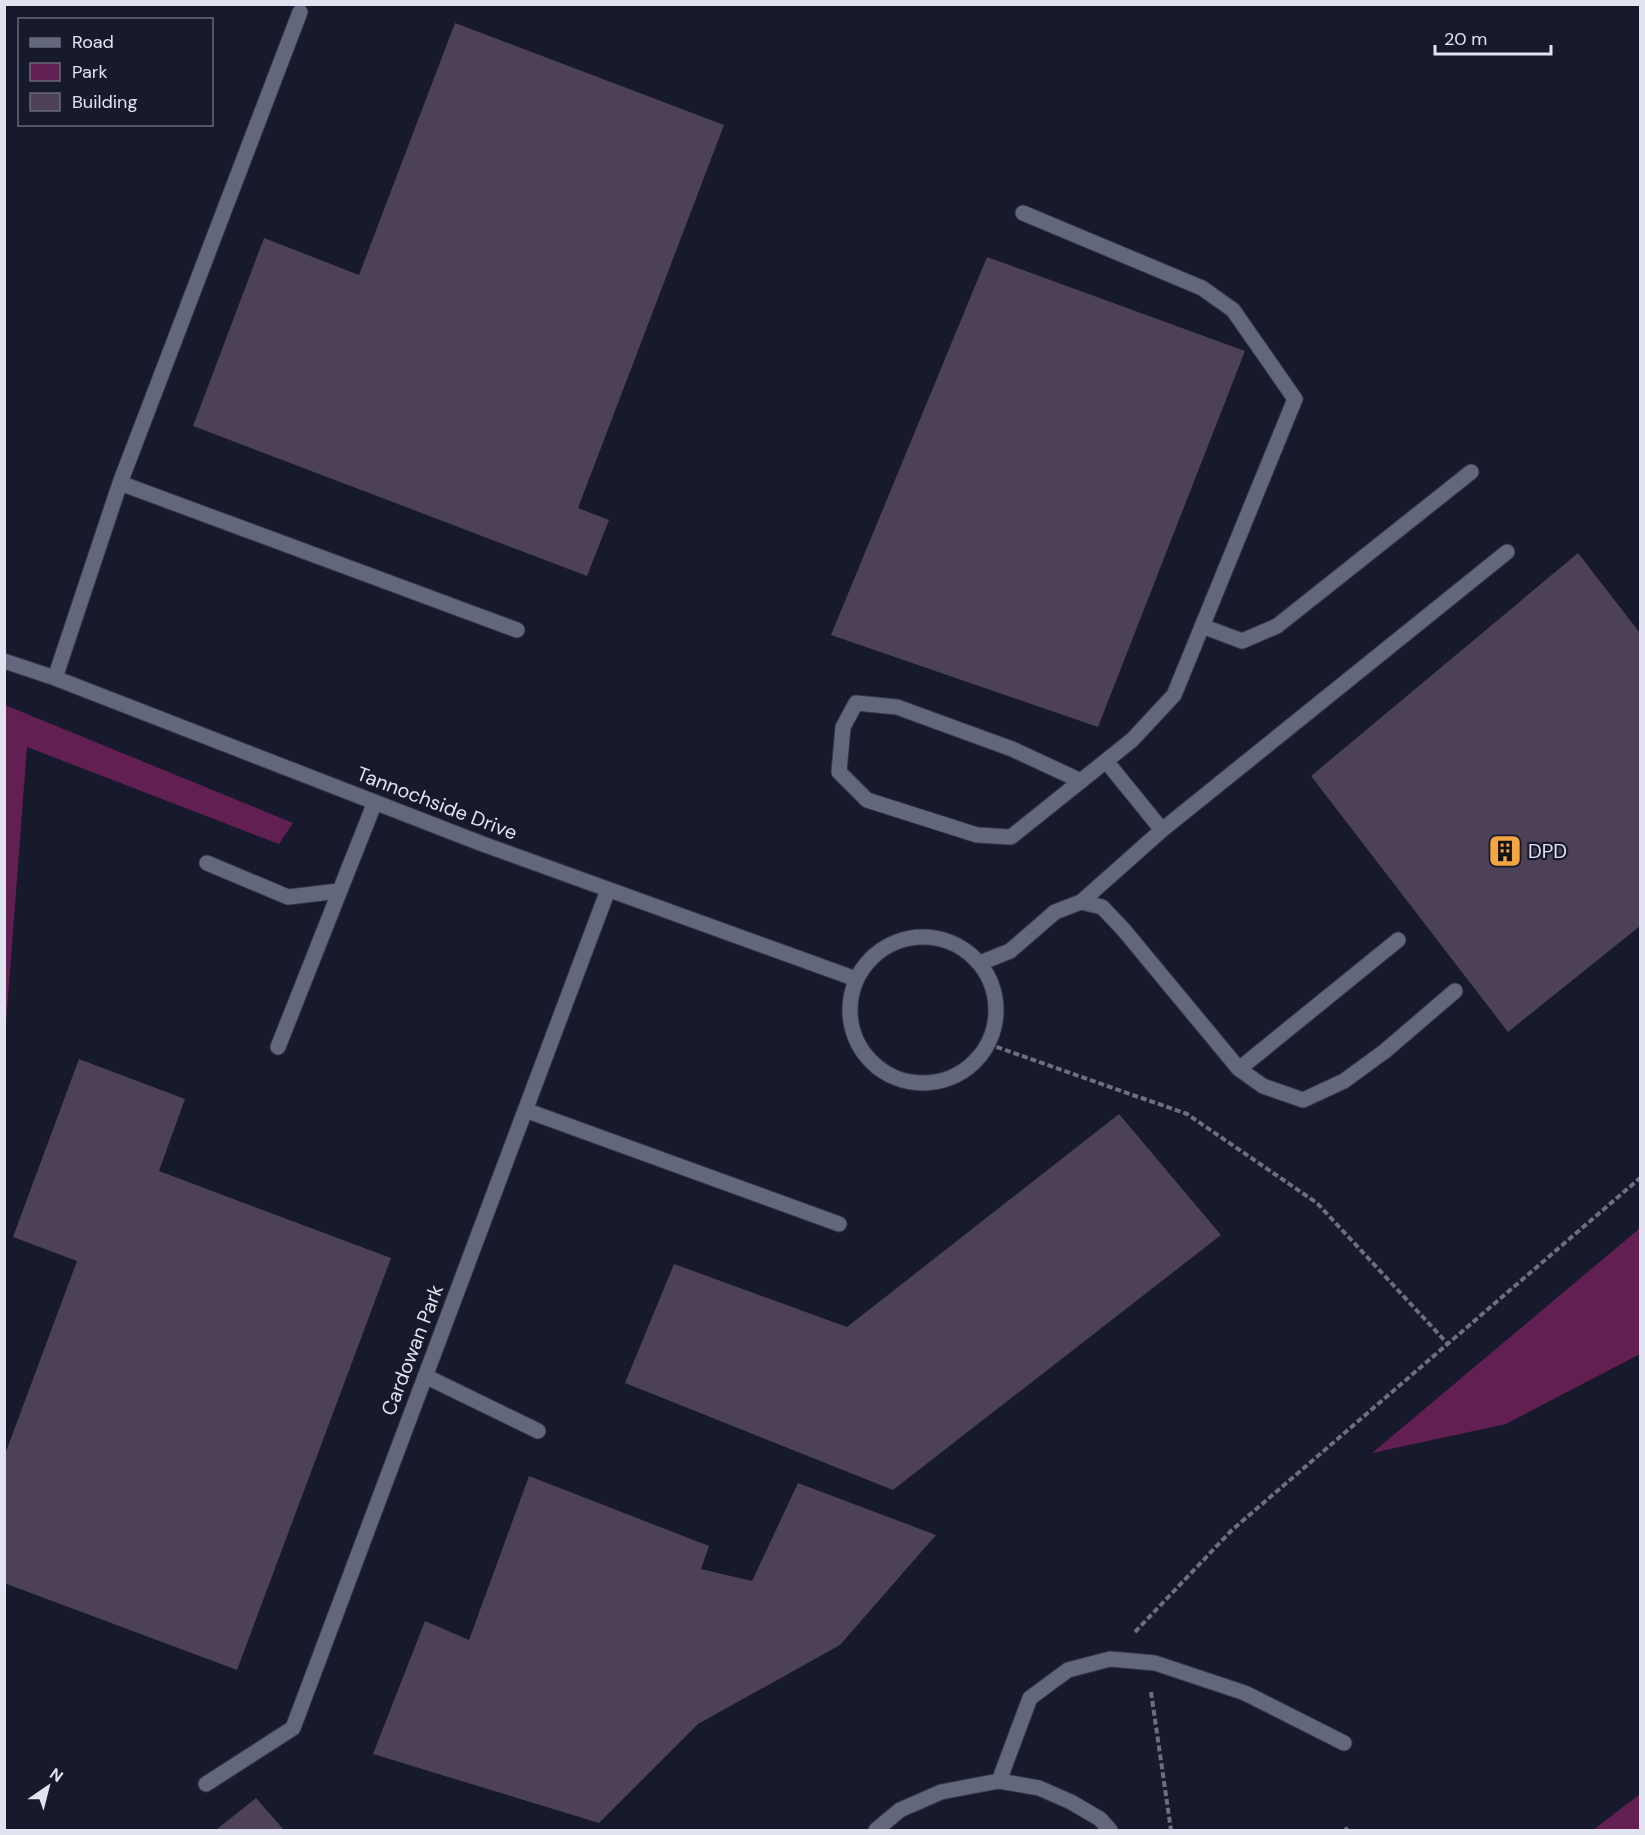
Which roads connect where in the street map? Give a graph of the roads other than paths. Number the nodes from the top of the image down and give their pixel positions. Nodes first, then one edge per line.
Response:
1 (300, 12) dead end
2 (1023, 213) dead end
3 (1471, 472) dead end
4 (120, 483) junction
5 (1507, 552) dead end
6 (1202, 626) junction
7 (517, 630) dead end
8 (4, 661) edge
9 (55, 678) junction
10 (1106, 761) junction
11 (1081, 781) junction
12 (375, 802) junction
13 (1162, 830) junction
14 (207, 863) dead end
15 (608, 890) junction
16 (339, 891) junction
17 (1082, 902) junction
18 (1398, 940) dead end
19 (980, 963) junction
20 (856, 979) junction
21 (1455, 991) dead end
22 (278, 1047) dead end
23 (1239, 1069) junction
24 (525, 1110) junction
25 (839, 1224) dead end
26 (425, 1376) junction
27 (538, 1431) dead end
28 (1344, 1743) dead end
29 (999, 1781) junction
30 (206, 1784) dead end
31 (876, 1830) edge
32 (1110, 1830) edge

1 - 4 street
2 - 6 street
3 - 6 street
4 - 7 street
4 - 9 street
5 - 13 street
6 - 10 street
8 - 9 street, Tannochside Drive
9 - 12 street, Tannochside Drive
10 - 11 street
10 - 13 street
11 - 11 street
12 - 15 street, Tannochside Drive
12 - 16 street
13 - 17 street
14 - 16 street
15 - 20 street, Tannochside Drive
15 - 24 street, Cardowan Park
16 - 22 street
17 - 19 street
17 - 23 street
18 - 23 street
19 - 20 street
19 - 20 street
21 - 23 street
24 - 25 street
24 - 26 street, Cardowan Park
26 - 27 street
26 - 30 street, Cardowan Park
28 - 29 street
29 - 31 street
29 - 32 street

